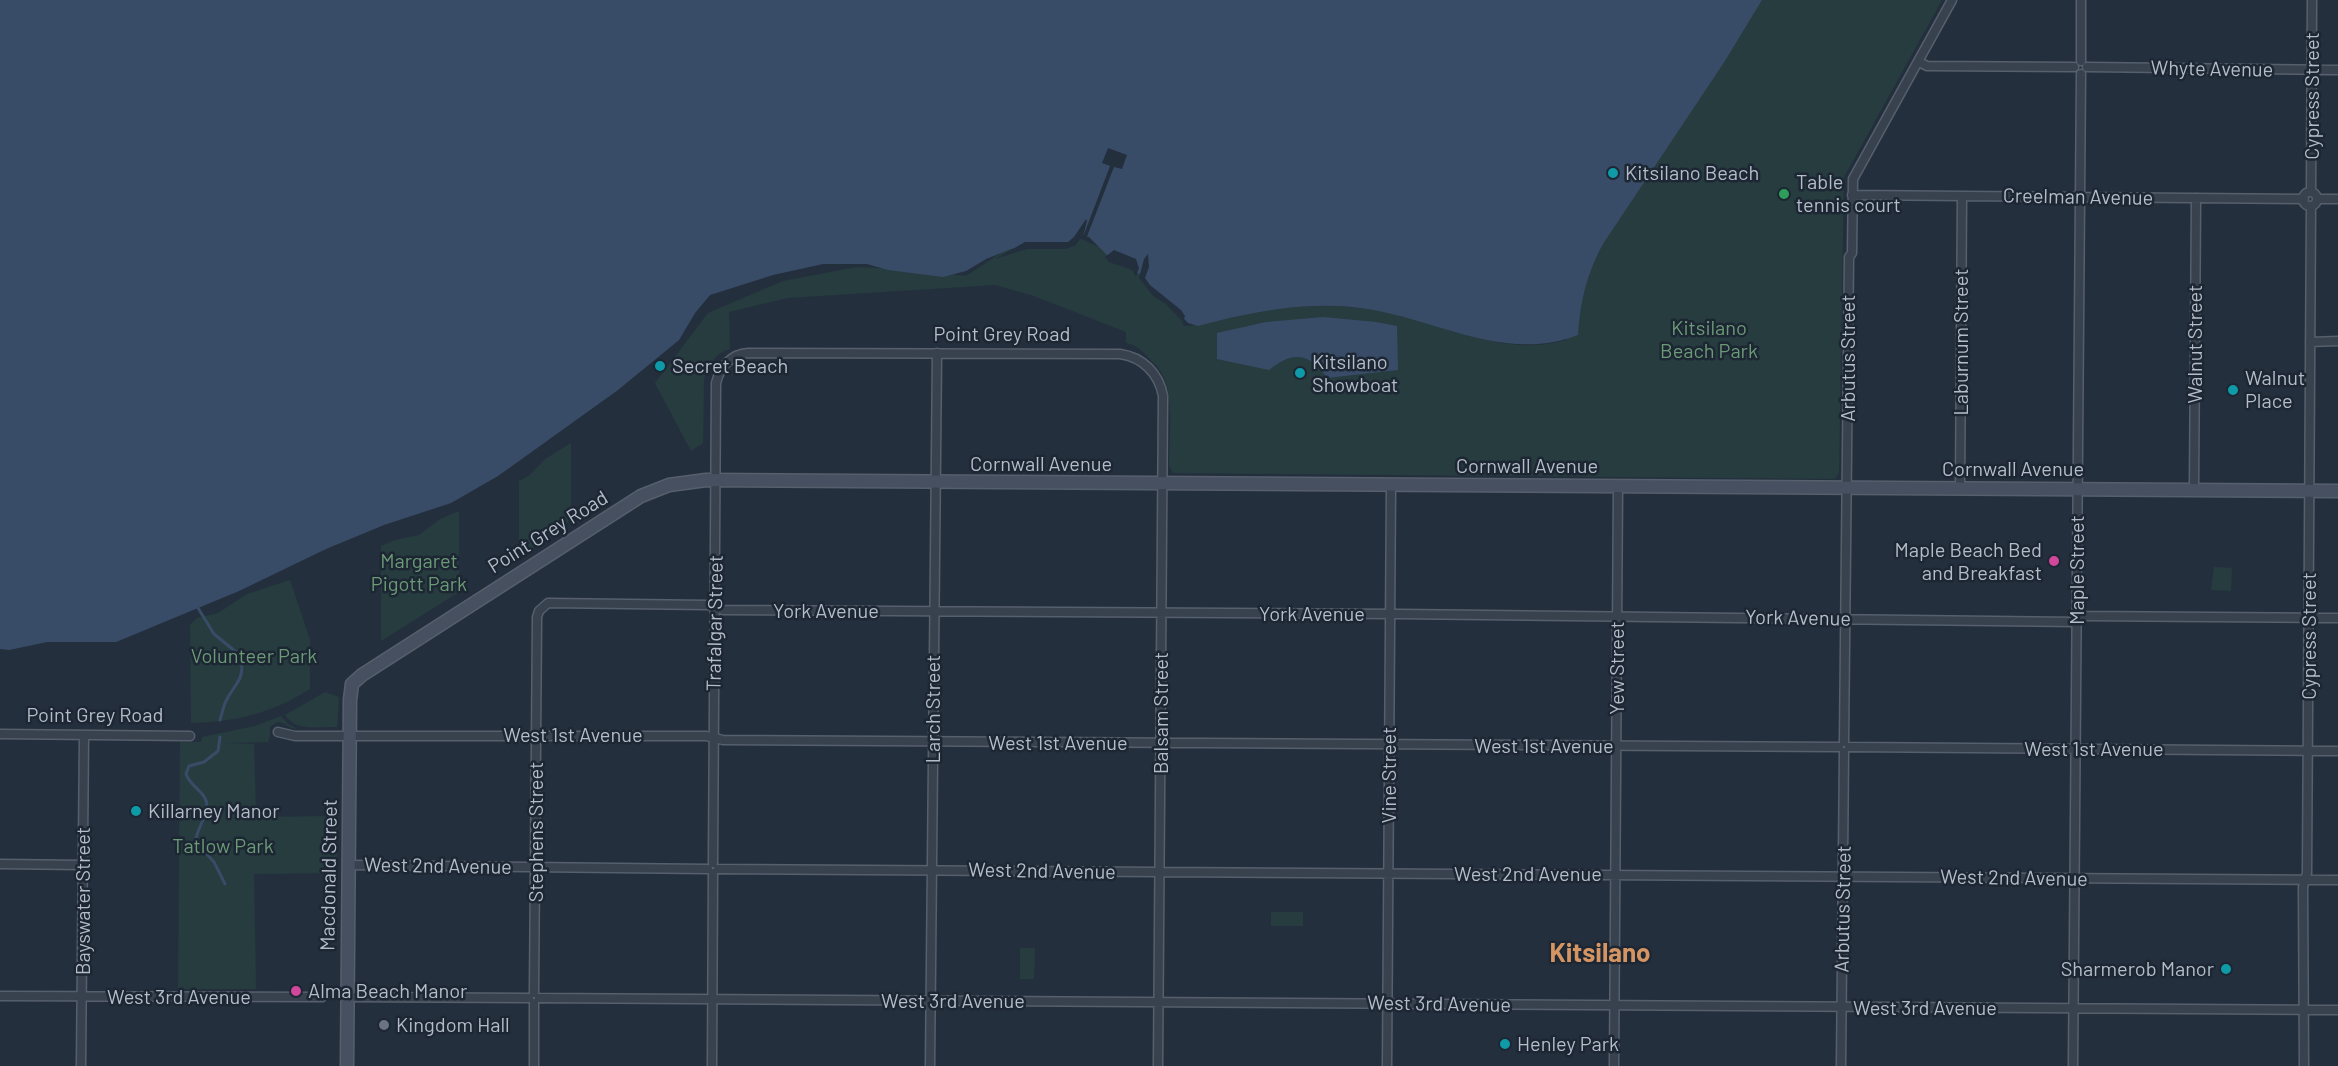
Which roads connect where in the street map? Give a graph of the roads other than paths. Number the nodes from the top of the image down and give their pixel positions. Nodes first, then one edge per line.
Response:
1 (1952, 0) edge
2 (2081, 0) edge
3 (2312, 0) edge
4 (1918, 62) junction
5 (2081, 67) junction
6 (2312, 69) junction
7 (2338, 70) edge
8 (1852, 195) junction
9 (1962, 196) junction
10 (2080, 197) junction
11 (2196, 198) junction
12 (2313, 199) junction
13 (2338, 199) edge
14 (2338, 341) edge
15 (2310, 342) junction
16 (937, 353) junction
17 (1146, 365) joint
18 (717, 383) joint
19 (716, 481) junction
20 (936, 482) junction
21 (1162, 484) junction
22 (1391, 484) junction
23 (1618, 486) junction
24 (1848, 488) junction
25 (1960, 489) junction
26 (2078, 489) junction
27 (2194, 490) junction
28 (2309, 491) junction
29 (2338, 491) edge
30 (548, 603) joint
31 (716, 607) junction
32 (933, 611) junction
33 (1161, 613) junction
34 (1390, 614) junction
35 (1617, 616) junction
36 (1845, 618) junction
37 (2077, 618) junction
38 (2309, 618) junction
39 (2338, 618) edge
40 (352, 684) joint
41 (278, 732) dead end
42 (0, 734) edge
43 (84, 735) junction
44 (350, 735) junction
45 (536, 735) junction
46 (189, 736) dead end
47 (713, 737) junction
48 (933, 742) junction
49 (1161, 743) junction
50 (1389, 746) junction
51 (1617, 746) junction
52 (1844, 747) junction
53 (2076, 749) junction
54 (2308, 750) junction
55 (2338, 751) edge
56 (0, 864) edge
57 (83, 865) junction
58 (348, 865) junction
59 (535, 867) junction
60 (713, 869) junction
61 (932, 870) junction
62 (1160, 873) junction
63 (1388, 873) junction
64 (1616, 875) junction
65 (1843, 876) junction
66 (2075, 879) junction
67 (2305, 880) junction
68 (2338, 880) edge
69 (0, 996) edge
70 (82, 996) junction
71 (322, 997) dead end
72 (347, 997) junction
73 (534, 998) junction
74 (712, 999) junction
75 (931, 1000) junction
76 (1159, 1002) junction
77 (1387, 1003) junction
78 (1615, 1005) junction
79 (1842, 1007) junction
80 (2073, 1009) junction
81 (2304, 1010) junction
82 (2338, 1010) edge
83 (81, 1066) edge
84 (347, 1066) edge
85 (534, 1066) edge
86 (712, 1066) edge
87 (930, 1066) edge
88 (1158, 1066) edge
89 (1387, 1066) edge
90 (1614, 1066) edge
91 (1841, 1066) edge
92 (2073, 1066) edge
93 (2304, 1066) edge

1 - 4 street, Arbutus Street
2 - 5 street, Maple Street
3 - 6 street, Cypress Street
4 - 5 street, Whyte Avenue
4 - 8 street, Arbutus Street
5 - 6 street, Whyte Avenue
5 - 10 street, Maple Street
6 - 7 street, Whyte Avenue
6 - 12 street, Cypress Street
8 - 9 street, Creelman Avenue
8 - 24 street, Arbutus Street
9 - 10 street, Creelman Avenue
9 - 25 street, Laburnum Street
10 - 11 street, Creelman Avenue
10 - 26 street, Maple Street
11 - 12 street, Creelman Avenue
11 - 27 street, Walnut Street
12 - 13 street
12 - 15 street, Cypress Street
14 - 15 street
15 - 28 street, Cypress Street
16 - 17 street, Point Grey Road
16 - 18 street, Point Grey Road
16 - 20 street, Larch Street
17 - 21 street, Balsam Street
18 - 19 street, Trafalgar Street
19 - 20 main road, Cornwall Avenue
19 - 31 street, Trafalgar Street
19 - 40 main road, Point Grey Road
20 - 21 main road, Cornwall Avenue
20 - 32 street, Larch Street
21 - 22 main road, Cornwall Avenue
21 - 33 street, Balsam Street
22 - 23 main road, Cornwall Avenue
22 - 34 street, Vine Street
23 - 24 main road, Cornwall Avenue
23 - 35 street, Yew Street
24 - 25 main road, Cornwall Avenue
24 - 36 street, Arbutus Street
25 - 26 main road, Cornwall Avenue
26 - 27 main road, Cornwall Avenue
26 - 37 street, Maple Street
27 - 28 main road, Cornwall Avenue
28 - 29 main road, Cornwall Avenue
28 - 38 street, Cypress Street
30 - 31 street, York Avenue
30 - 45 street, Stephens Street
31 - 32 street, York Avenue
31 - 47 street, Trafalgar Street
32 - 33 street, York Avenue
32 - 48 street, Larch Street
33 - 34 street, York Avenue
33 - 49 street, Balsam Street
34 - 35 street, York Avenue
34 - 50 street, Vine Street
35 - 36 street, York Avenue
35 - 51 street, Yew Street
36 - 37 street, York Avenue
36 - 52 street, Arbutus Street
37 - 38 street, York Avenue
37 - 53 street, Maple Street
38 - 39 street, York Avenue
38 - 54 street, Cypress Street
40 - 44 main road, Macdonald Street
41 - 44 street, West 1st Avenue
42 - 43 street, Point Grey Road
43 - 46 street, Point Grey Road
43 - 57 street, Bayswater Street
44 - 45 street, West 1st Avenue
44 - 58 main road, Macdonald Street
45 - 47 street, West 1st Avenue
45 - 59 street, Stephens Street
47 - 48 street, West 1st Avenue
47 - 60 street, Trafalgar Street
48 - 49 street, West 1st Avenue
48 - 61 street, Larch Street
49 - 50 street, West 1st Avenue
49 - 62 street, Balsam Street
50 - 51 street, West 1st Avenue
50 - 63 street, Vine Street
51 - 52 street, West 1st Avenue
51 - 64 street, Yew Street
52 - 53 street, West 1st Avenue
52 - 65 street, Arbutus Street
53 - 54 street, West 1st Avenue
53 - 66 street, Maple Street
54 - 55 street, West 1st Avenue
54 - 67 street, Cypress Street
56 - 57 street
57 - 70 street, Bayswater Street
58 - 59 street, West 2nd Avenue
58 - 72 main road, Macdonald Street
59 - 60 street, West 2nd Avenue
59 - 73 street, Stephens Street
60 - 61 street, West 2nd Avenue
60 - 74 street, Trafalgar Street
61 - 62 street, West 2nd Avenue
61 - 75 street, Larch Street
62 - 63 street, West 2nd Avenue
62 - 76 street, Balsam Street
63 - 64 street, West 2nd Avenue
63 - 77 street, Vine Street
64 - 65 street, West 2nd Avenue
64 - 78 street, Yew Street
65 - 66 street, West 2nd Avenue
65 - 79 street, Arbutus Street
66 - 67 street, West 2nd Avenue
66 - 80 street, Maple Street
67 - 68 street, West 2nd Avenue
67 - 81 street, Cypress Street
69 - 70 street, West 3rd Avenue
70 - 71 street, West 3rd Avenue
70 - 83 street, Bayswater Street
72 - 73 street, West 3rd Avenue
72 - 84 main road, Macdonald Street
73 - 74 street, West 3rd Avenue
73 - 85 street, Stephens Street
74 - 75 street, West 3rd Avenue
74 - 86 street, Trafalgar Street
75 - 76 street, West 3rd Avenue
75 - 87 street, Larch Street
76 - 77 street, West 3rd Avenue
76 - 88 street, Balsam Street
77 - 78 street, West 3rd Avenue
77 - 89 street, Vine Street
78 - 79 street, West 3rd Avenue
78 - 90 street, Yew Street
79 - 80 street, West 3rd Avenue
79 - 91 street, Arbutus Street
80 - 81 street, West 3rd Avenue
80 - 92 street, Maple Street
81 - 82 street, West 3rd Avenue
81 - 93 street, Cypress Street

